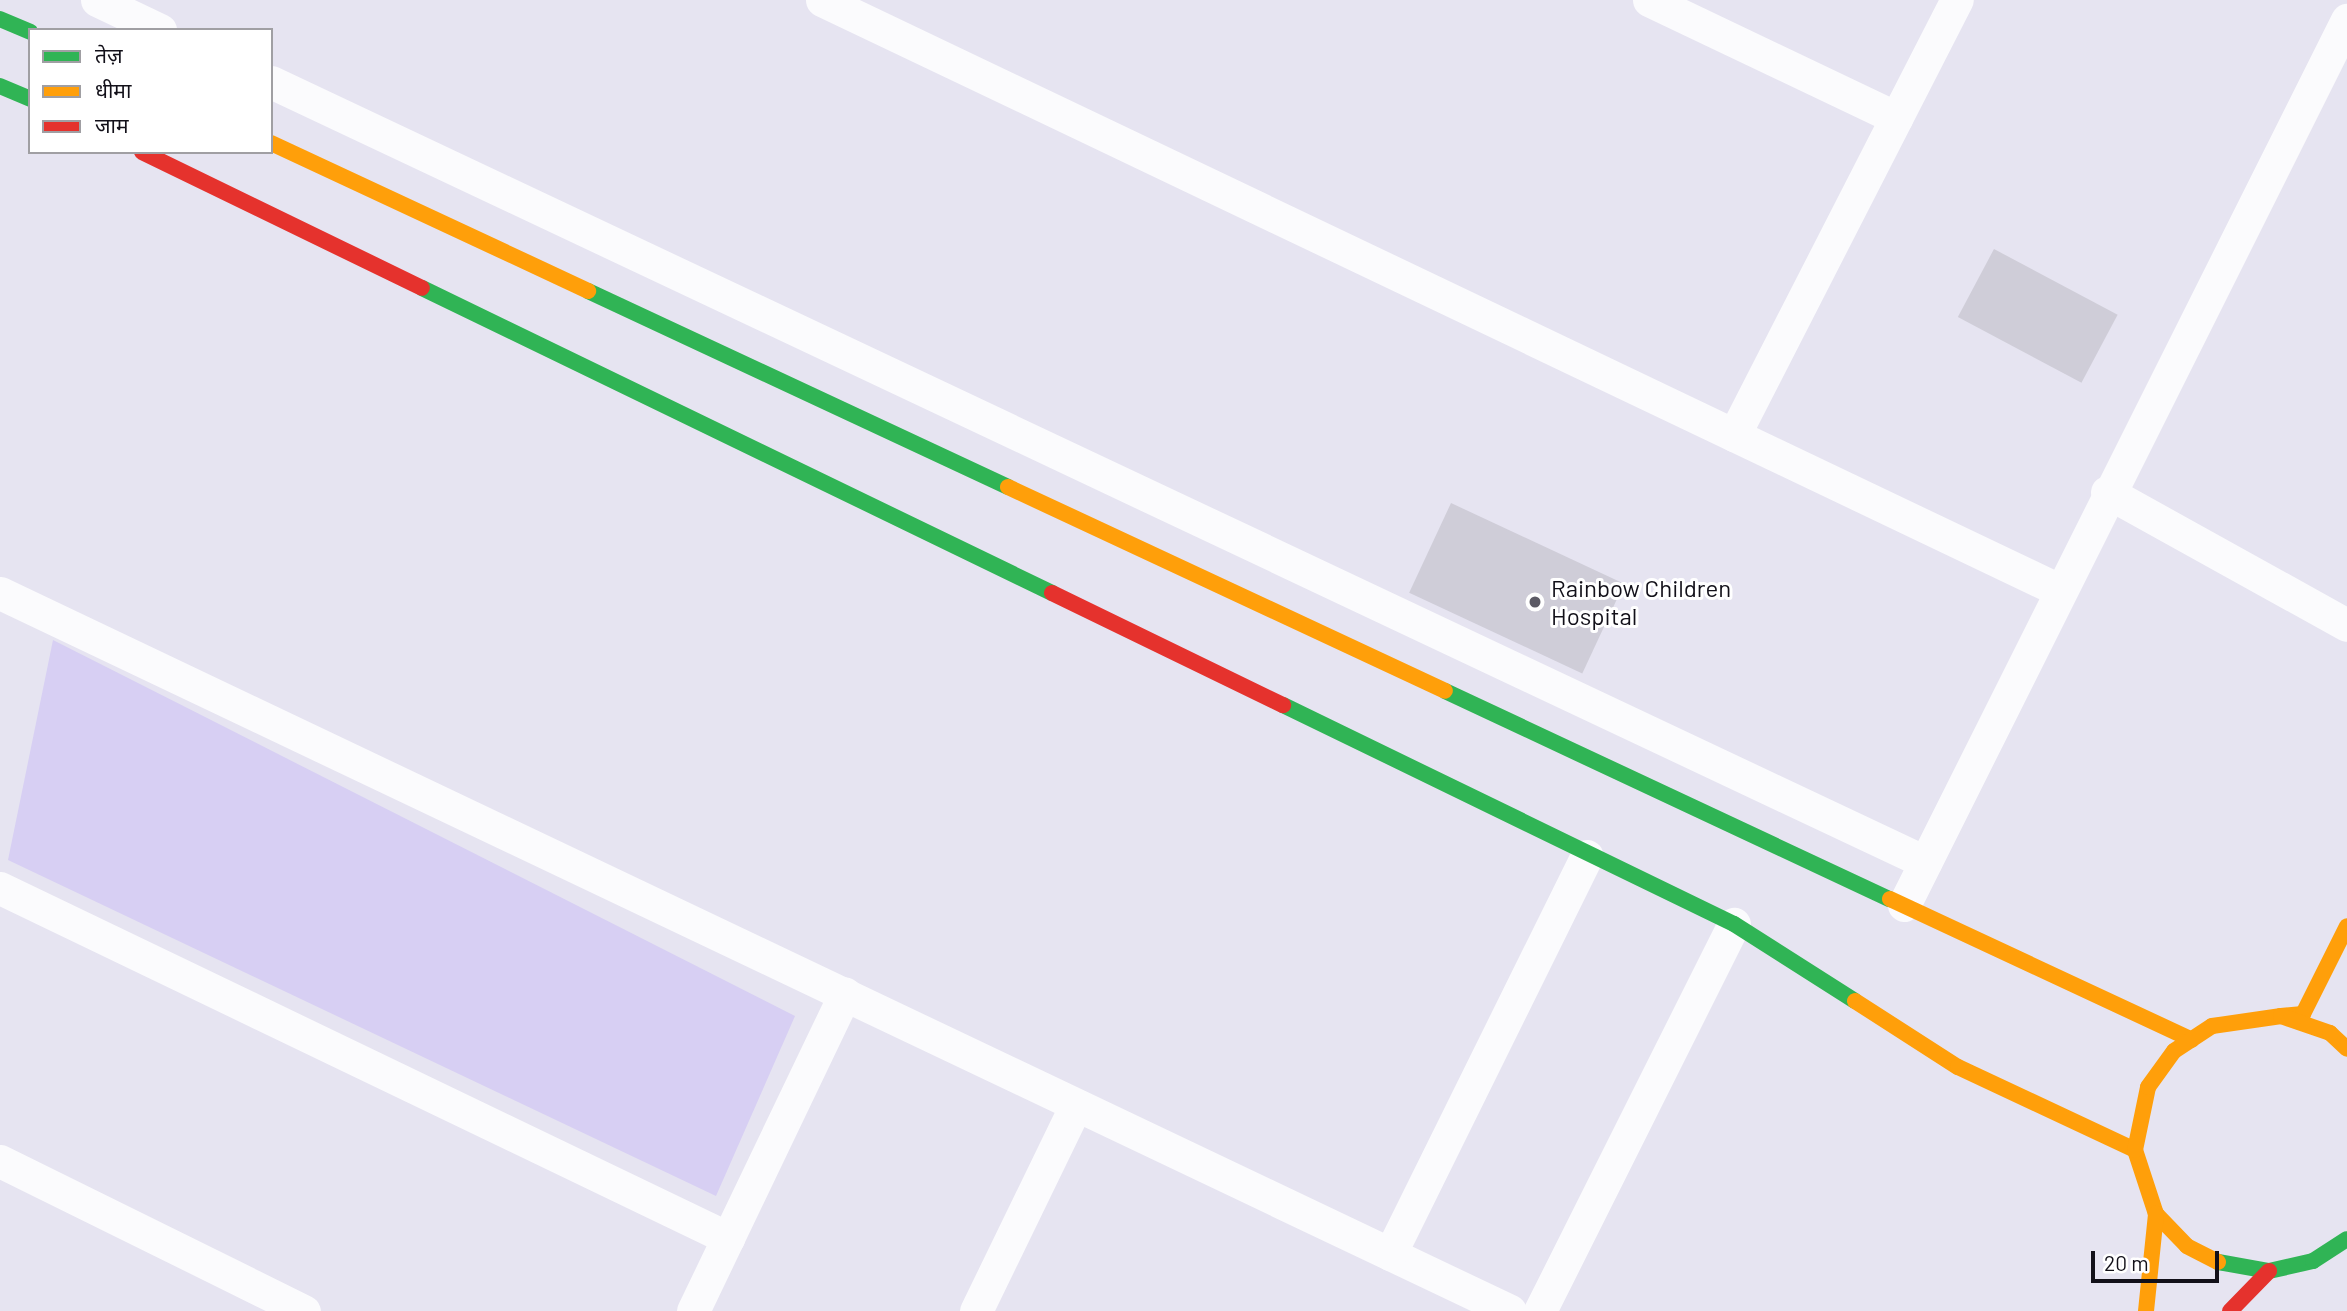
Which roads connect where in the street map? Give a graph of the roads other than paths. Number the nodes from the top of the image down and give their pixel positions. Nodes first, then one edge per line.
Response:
1 (822, 0) edge
2 (1649, 0) edge
3 (1957, 0) edge
4 (105, 4) edge
5 (0, 19) edge
6 (2347, 20) edge
7 (156, 28) edge
8 (28, 31) edge
9 (273, 83) edge
10 (0, 86) edge
11 (28, 98) edge
12 (1896, 118) junction
13 (273, 144) edge
14 (146, 154) edge
15 (1734, 435) junction
16 (2106, 492) junction
17 (2057, 589) junction
18 (1, 604) edge
19 (2347, 625) edge
20 (1587, 856) junction
21 (1925, 862) junction
22 (0, 888) edge
23 (1904, 905) junction
24 (1734, 924) junction
25 (2347, 926) edge
26 (845, 994) junction
27 (2281, 1016) junction
28 (2192, 1040) junction
29 (2347, 1049) edge
30 (1076, 1105) junction
31 (2135, 1150) junction
32 (0, 1161) edge
33 (2156, 1214) junction
34 (728, 1238) junction
35 (2347, 1239) edge
36 (1390, 1254) junction
37 (2269, 1271) junction
38 (304, 1311) edge
39 (693, 1311) edge
40 (976, 1311) edge
41 (1510, 1311) edge
42 (1540, 1311) edge
43 (2146, 1311) edge
44 (2230, 1311) edge

1 - 15 street
2 - 12 street
3 - 12 street
4 - 7 street
5 - 8 street
6 - 16 street
9 - 21 street
10 - 11 street
12 - 15 street
13 - 23 street
14 - 20 street
15 - 17 street
16 - 17 street
16 - 19 street
17 - 21 street
18 - 26 street
20 - 24 street
20 - 36 street
21 - 23 street
22 - 34 street
23 - 28 street
24 - 31 street
24 - 42 street
25 - 27 street
26 - 30 street
26 - 34 street
27 - 28 street
27 - 29 street
28 - 31 street
30 - 36 street
30 - 40 street
31 - 33 street
32 - 38 street
33 - 37 street
33 - 43 street
34 - 39 street
35 - 37 street
36 - 41 street
37 - 44 street

